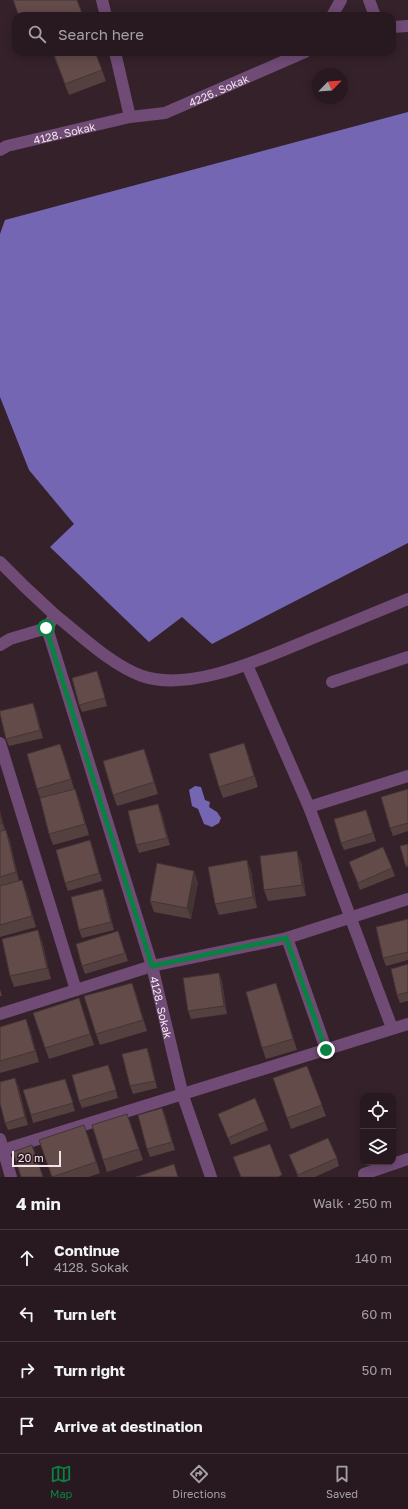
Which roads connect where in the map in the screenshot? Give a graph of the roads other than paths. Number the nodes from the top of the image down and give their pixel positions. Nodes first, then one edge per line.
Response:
1 (102, 0) edge
2 (341, 0) edge
3 (369, 0) edge
4 (105, 12) edge
5 (334, 12) edge
6 (374, 12) edge
7 (408, 26) edge
8 (396, 27) edge
9 (116, 56) edge
10 (296, 56) edge
11 (130, 117) junction
12 (0, 150) edge
13 (0, 562) edge
14 (408, 599) edge
15 (56, 615) junction
16 (46, 628) junction
17 (0, 645) edge
18 (408, 657) edge
19 (247, 665) junction
20 (332, 682) dead end
21 (0, 744) edge
22 (408, 776) edge
23 (309, 807) junction
24 (408, 899) edge
25 (350, 918) junction
26 (286, 938) junction
27 (152, 966) junction
28 (76, 990) junction
29 (0, 1014) edge
30 (408, 1024) edge
31 (392, 1028) junction
32 (326, 1050) junction
33 (183, 1096) junction
34 (2, 1145) edge
35 (408, 1160) edge
36 (11, 1177) edge
37 (211, 1177) edge
38 (365, 1177) edge

1 - 4 street
2 - 5 street
3 - 6 street
7 - 8 street
9 - 11 street
10 - 11 street, 4226. Sokak
11 - 12 street, 4128. Sokak
13 - 15 street
14 - 19 street
15 - 16 street
15 - 19 street
16 - 17 street
16 - 27 street, 4128. Sokak
18 - 20 street
19 - 23 street
21 - 28 street
22 - 23 street
23 - 25 street
24 - 25 street
25 - 26 street
25 - 31 street
26 - 27 street
26 - 32 street
27 - 28 street
27 - 33 street, 4128. Sokak
28 - 29 street
30 - 31 street
31 - 32 street
32 - 33 street
33 - 34 street
33 - 37 street, 4128. Sokak
34 - 36 street
35 - 38 street

